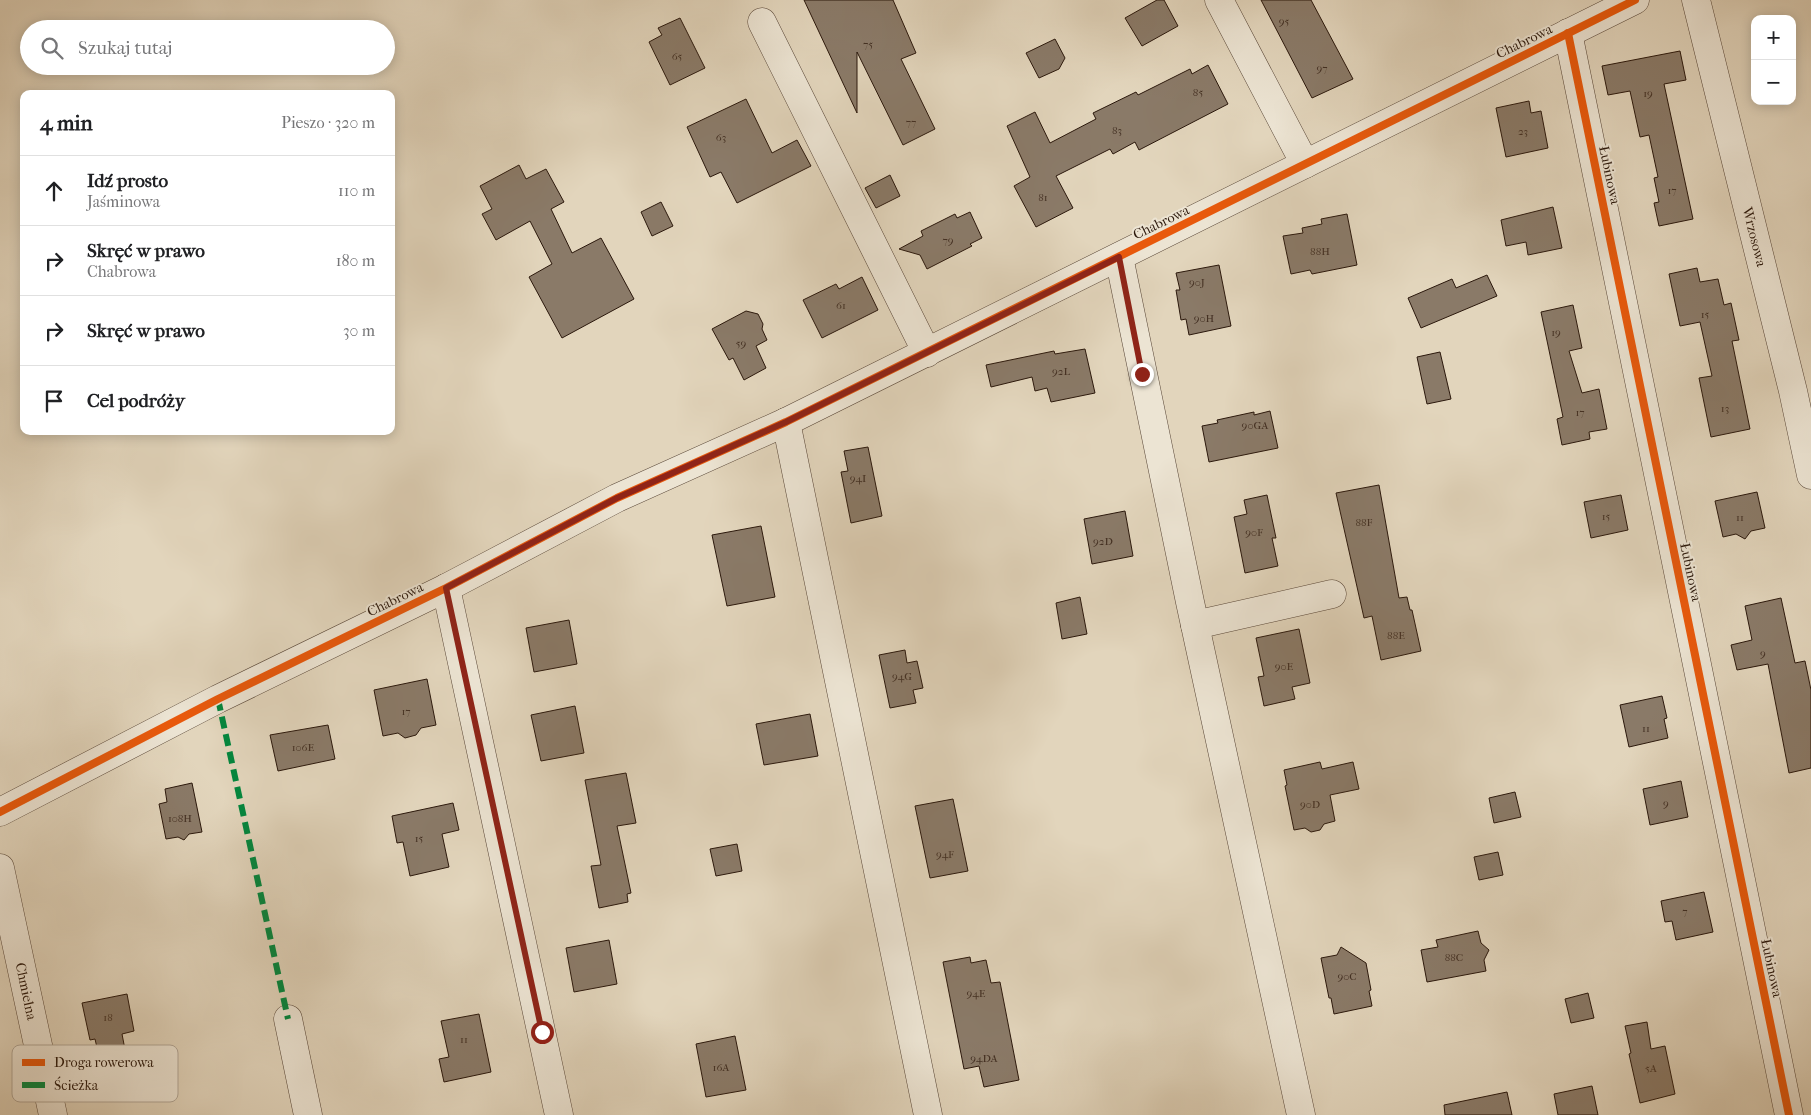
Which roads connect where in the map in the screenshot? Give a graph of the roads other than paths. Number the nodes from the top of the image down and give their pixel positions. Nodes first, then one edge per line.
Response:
1 (1219, 0) edge
2 (1635, 0) edge
3 (1696, 0) edge
4 (762, 22) dead end
5 (1568, 33) junction
6 (1304, 164) junction
7 (1119, 257) junction
8 (927, 352) junction
9 (786, 422) junction
10 (1811, 475) edge
11 (446, 588) junction
12 (1332, 594) dead end
13 (1195, 625) junction
14 (0, 812) edge
15 (0, 868) edge
16 (288, 1019) dead end
17 (38, 1045) edge
18 (50, 1102) edge
19 (53, 1115) edge
20 (308, 1115) edge
21 (560, 1115) edge
22 (928, 1115) edge
23 (1301, 1115) edge
24 (1788, 1115) edge

1 - 6 street
2 - 5 street, Chabrowa
3 - 10 street, Wrzosowa
4 - 8 street
5 - 6 street, Chabrowa
5 - 24 street, Łubinowa
6 - 7 street, Chabrowa
7 - 8 street, Chabrowa
7 - 13 street
8 - 9 street, Chabrowa
9 - 11 street, Chabrowa
9 - 22 street
11 - 14 street, Chabrowa
11 - 21 street
12 - 13 street
13 - 23 street
15 - 17 street, Chmielna
16 - 20 street
18 - 19 street, Chmielna

